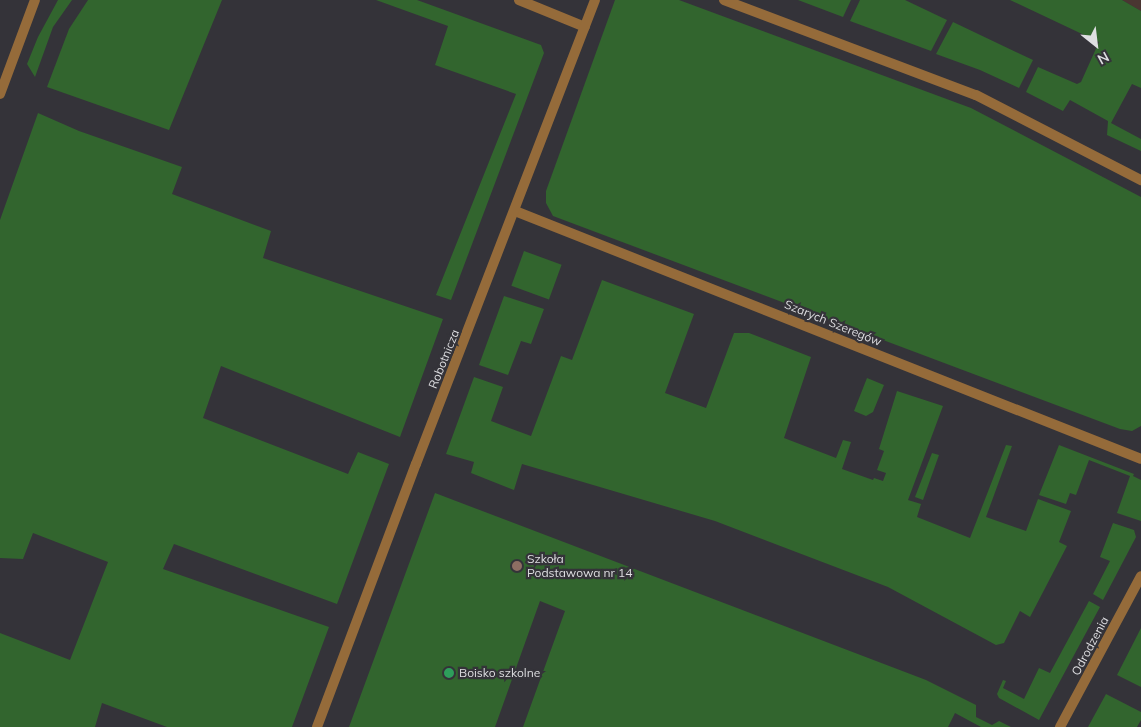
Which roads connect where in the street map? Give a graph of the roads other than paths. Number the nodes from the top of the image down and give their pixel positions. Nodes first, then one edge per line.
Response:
1 (35, 0) edge
2 (519, 0) edge
3 (595, 0) edge
4 (724, 0) edge
5 (585, 27) junction
6 (0, 94) edge
7 (1141, 180) edge
8 (515, 211) junction
9 (1141, 459) edge
10 (1141, 576) edge
11 (317, 727) edge
12 (1060, 727) edge

1 - 6 street
2 - 5 street
3 - 5 street, Robotnicza
4 - 7 street
5 - 8 street, Robotnicza
8 - 9 street, Szarych Szeregów
8 - 11 street, Robotnicza
10 - 12 street, Odrodzenia

